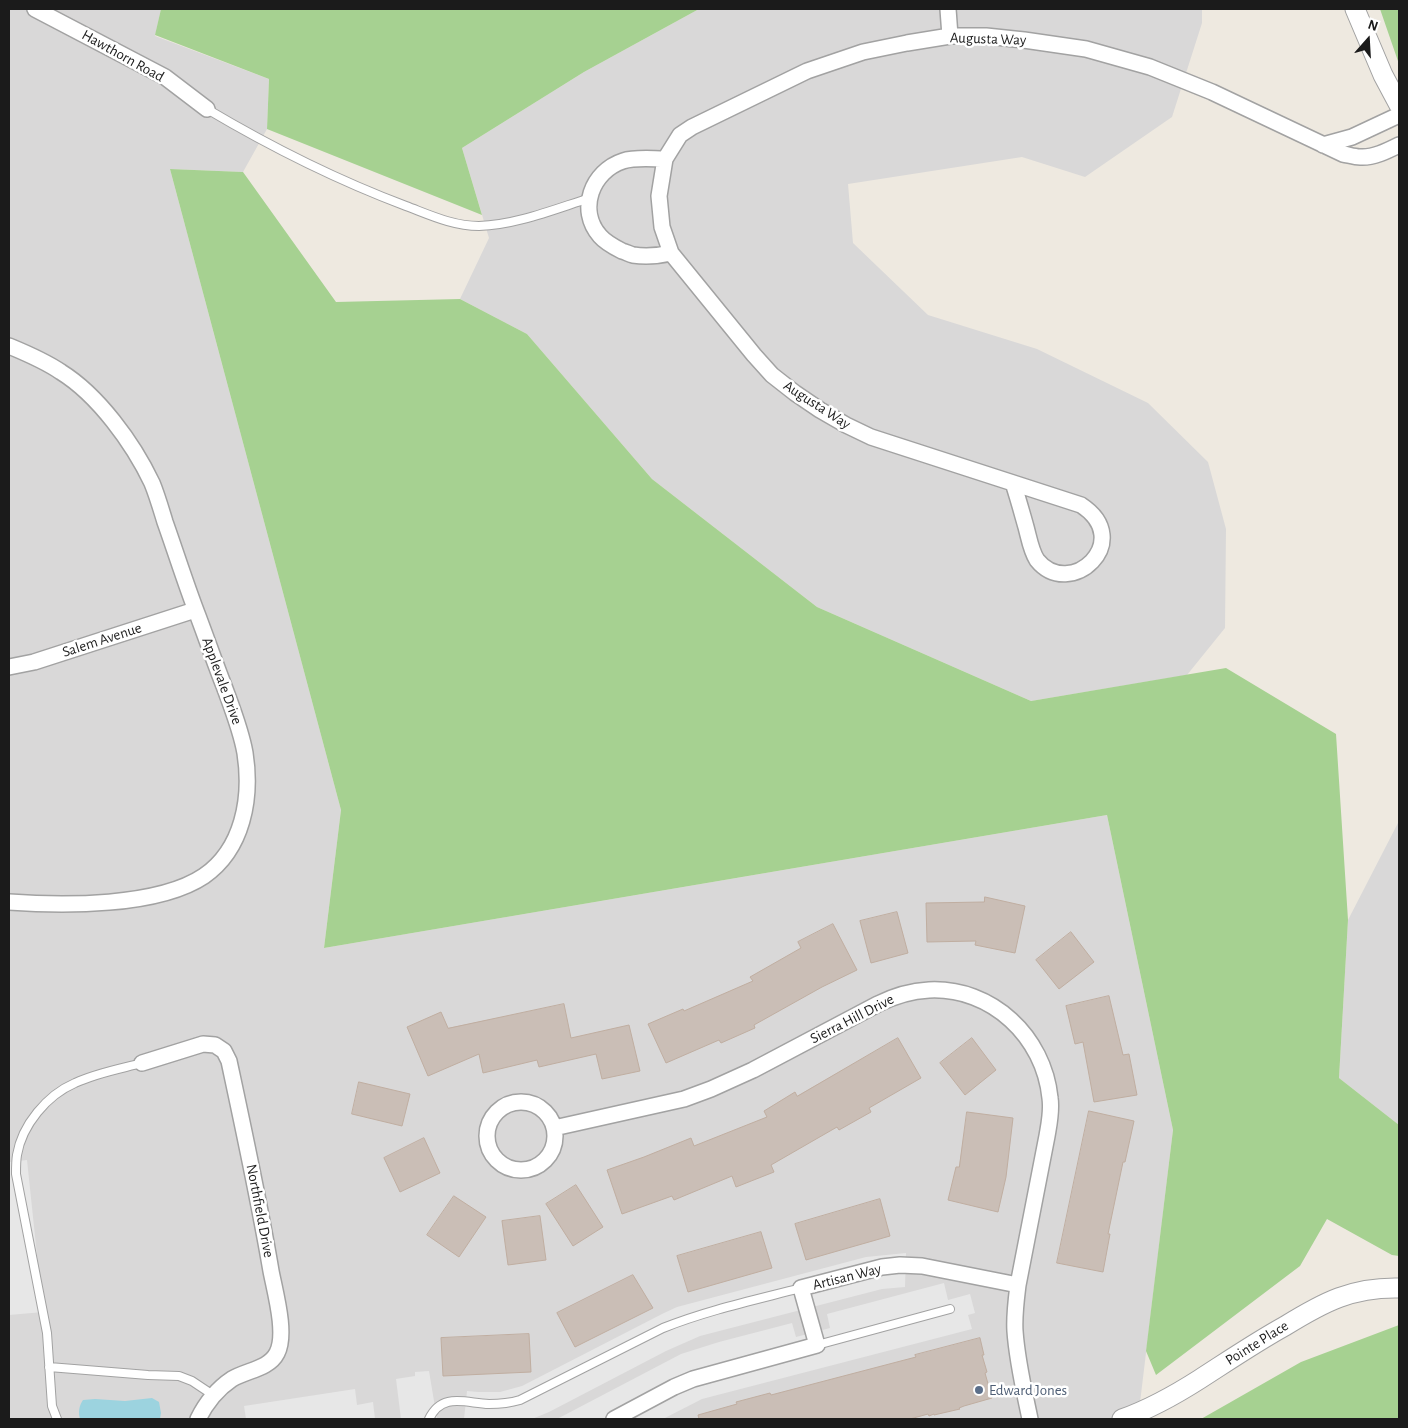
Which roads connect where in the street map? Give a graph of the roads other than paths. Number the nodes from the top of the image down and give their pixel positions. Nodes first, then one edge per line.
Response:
1 (34, 9) edge
2 (948, 9) edge
3 (1356, 9) edge
4 (950, 36) junction
5 (1399, 105) edge
6 (207, 109) joint
7 (1399, 115) edge
8 (1323, 145) junction
9 (1399, 145) edge
10 (665, 159) junction
11 (590, 198) junction
12 (671, 253) junction
13 (9, 346) edge
14 (1014, 483) junction
15 (195, 610) junction
16 (9, 667) edge
17 (9, 902) edge
18 (142, 1063) joint
19 (554, 1128) junction
20 (1018, 1285) junction
21 (801, 1288) junction
22 (1399, 1288) edge
23 (950, 1309) dead end
24 (817, 1345) junction
25 (49, 1367) junction
26 (214, 1395) junction
27 (57, 1419) edge
28 (198, 1419) edge
29 (429, 1419) edge
30 (614, 1419) edge
31 (1030, 1419) edge
32 (1122, 1419) edge

1 - 6 street, Hawthorn Road
2 - 4 street
3 - 5 street
4 - 8 street, Augusta Way
4 - 10 street, Augusta Way
6 - 11 lane
7 - 8 street
8 - 9 street, Augusta Way
10 - 11 street
10 - 12 street, Augusta Way
11 - 12 street
12 - 14 street, Augusta Way
13 - 15 street, Applevale Drive
14 - 14 street, Augusta Way
15 - 16 street, Salem Avenue
15 - 17 street, Applevale Drive
18 - 25 lane
18 - 26 street, Northfield Drive
19 - 19 street
19 - 20 street, Sierra Hill Drive
20 - 21 street, Artisan Way
20 - 31 street, Sierra Hill Drive
21 - 24 street, Artisan Way
21 - 29 lane
22 - 32 street, Pointe Place
23 - 24 lane
24 - 30 street
25 - 26 lane
25 - 27 lane
26 - 28 street, Northfield Drive

